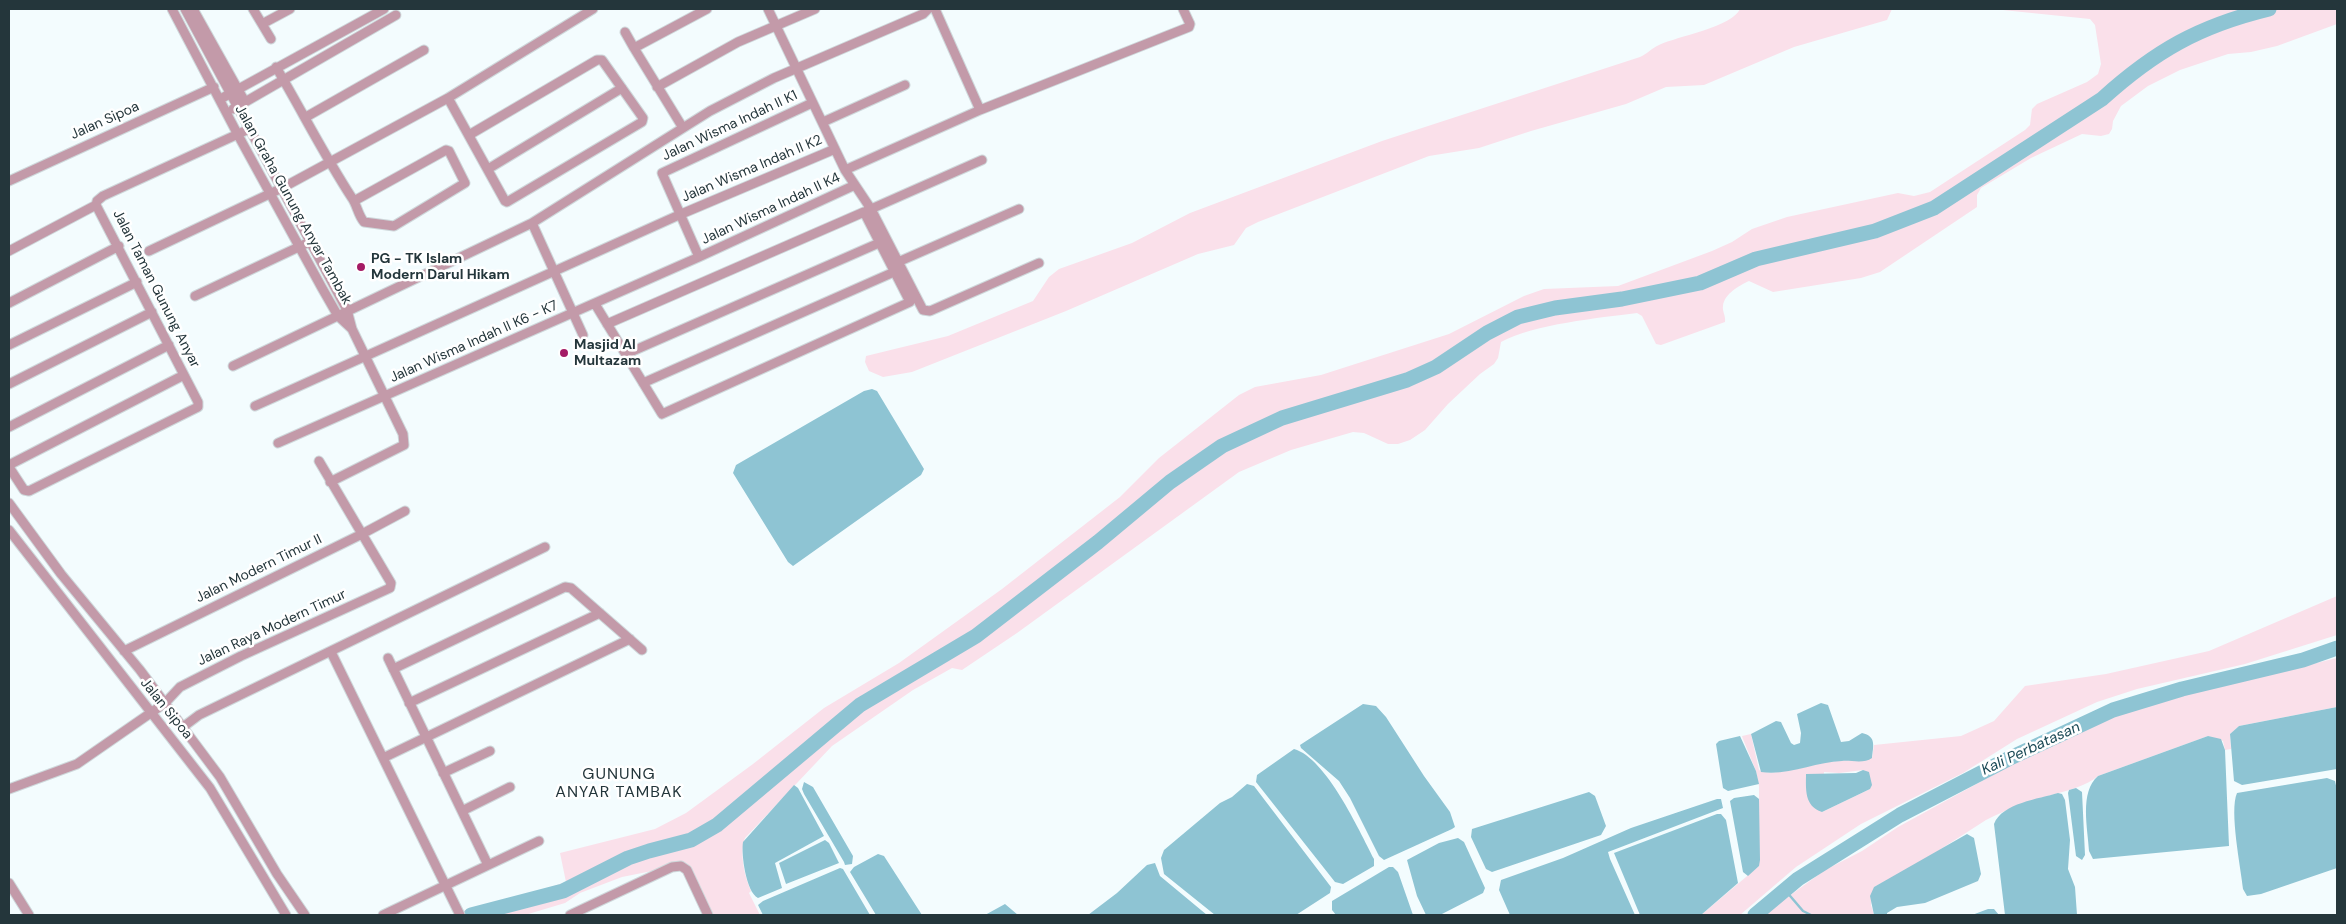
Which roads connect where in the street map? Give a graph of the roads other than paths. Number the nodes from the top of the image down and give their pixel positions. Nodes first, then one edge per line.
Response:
1 (172, 9) edge
2 (184, 9) edge
3 (194, 9) edge
4 (253, 9) edge
5 (290, 9) edge
6 (384, 9) edge
7 (593, 9) edge
8 (707, 9) edge
9 (768, 9) edge
10 (815, 9) edge
11 (935, 9) edge
12 (1183, 9) edge
13 (924, 10) edge
14 (396, 16) dead end
15 (262, 24) junction
16 (776, 25) junction
17 (625, 32) dead end
18 (271, 39) dead end
19 (314, 48) junction
20 (634, 48) junction
21 (424, 50) dead end
22 (320, 58) junction
23 (277, 68) junction
24 (796, 69) junction
25 (283, 79) junction
26 (905, 85) dead end
27 (214, 87) junction
28 (657, 87) junction
29 (238, 88) junction
30 (622, 88) junction
31 (230, 94) junction
32 (448, 98) junction
33 (220, 99) junction
34 (812, 103) junction
35 (241, 104) junction
36 (980, 110) junction
37 (226, 112) junction
38 (306, 117) junction
39 (822, 122) junction
40 (682, 128) junction
41 (249, 129) junction
42 (238, 135) junction
43 (469, 136) junction
44 (835, 149) junction
45 (982, 160) dead end
46 (328, 162) junction
47 (488, 169) junction
48 (846, 170) junction
49 (9, 181) edge
50 (855, 185) junction
51 (282, 188) junction
52 (271, 194) junction
53 (354, 201) junction
54 (96, 205) junction
55 (871, 209) junction
56 (1019, 209) dead end
57 (679, 215) junction
58 (532, 223) junction
59 (309, 242) junction
60 (879, 243) junction
61 (119, 246) junction
62 (299, 247) junction
63 (10, 248) edge
64 (149, 250) dead end
65 (699, 257) junction
66 (898, 262) junction
67 (1039, 263) dead end
68 (555, 271) junction
69 (894, 272) junction
70 (137, 282) junction
71 (195, 296) dead end
72 (9, 303) edge
73 (595, 304) junction
74 (347, 310) junction
75 (152, 312) junction
76 (573, 313) junction
77 (338, 316) junction
78 (607, 324) junction
79 (352, 329) junction
80 (583, 335) dead end
81 (169, 345) junction
82 (9, 346) edge
83 (626, 354) junction
84 (367, 356) junction
85 (233, 366) dead end
86 (184, 375) junction
87 (643, 383) junction
88 (9, 384) edge
89 (385, 396) junction
90 (255, 406) dead end
91 (9, 427) edge
92 (278, 443) dead end
93 (319, 461) dead end
94 (9, 466) edge
95 (330, 482) junction
96 (9, 503) edge
97 (405, 511) dead end
98 (9, 530) edge
99 (362, 534) junction
100 (545, 547) dead end
101 (600, 613) junction
102 (102, 625) junction
103 (91, 635) junction
104 (630, 639) junction
105 (642, 650) dead end
106 (124, 651) junction
107 (331, 652) junction
108 (388, 658) dead end
109 (393, 669) junction
110 (165, 703) junction
111 (409, 703) junction
112 (151, 712) junction
113 (183, 726) junction
114 (426, 737) junction
115 (490, 751) dead end
116 (383, 758) junction
117 (443, 773) junction
118 (510, 788) dead end
119 (9, 789) edge
120 (462, 811) junction
121 (539, 841) dead end
122 (488, 865) junction
123 (9, 883) edge
124 (446, 885) junction
125 (13, 897) edge
126 (29, 915) edge
127 (286, 915) edge
128 (305, 915) edge
129 (382, 915) edge
130 (460, 915) edge
131 (570, 915) edge
132 (708, 915) edge

1 - 27 street, Jalan Graha Gunung Anyar Tambak
2 - 31 street, Jalan Graha Gunung Anyar Tambak
3 - 29 street
4 - 15 street
5 - 15 street
6 - 19 street
7 - 32 street
8 - 20 street
9 - 16 street
10 - 16 street
11 - 36 street
12 - 36 street
13 - 24 street
14 - 22 street
15 - 18 street
16 - 24 street
16 - 28 street
17 - 20 street
19 - 22 street
19 - 23 street
20 - 28 street
21 - 38 street
22 - 25 street
23 - 25 street
23 - 29 street
24 - 34 street
24 - 40 street
25 - 35 street
25 - 38 street
26 - 39 street
27 - 33 street, Jalan Graha Gunung Anyar Tambak
27 - 49 street, Jalan Sipoa
28 - 40 street
29 - 31 street
29 - 35 street
30 - 43 street
30 - 47 street
30 - 47 street
31 - 33 street
31 - 35 street, Jalan Graha Gunung Anyar Tambak
32 - 43 street
32 - 46 street
33 - 37 street, Jalan Graha Gunung Anyar Tambak
34 - 39 street
34 - 57 street, Jalan Wisma Indah II K1
35 - 37 street
35 - 41 street, Jalan Graha Gunung Anyar Tambak
36 - 48 street
37 - 42 street, Jalan Graha Gunung Anyar Tambak
38 - 46 street
39 - 44 street
40 - 58 street
41 - 42 street, Jalan Taman Gunung Anyar
41 - 51 street, Jalan Graha Gunung Anyar Tambak
42 - 52 street, Jalan Graha Gunung Anyar Tambak
42 - 54 street, Jalan Taman Gunung Anyar
43 - 47 street
44 - 48 street
44 - 57 street, Jalan Wisma Indah II K2
45 - 55 street
46 - 51 street
46 - 53 street
48 - 50 street
50 - 55 street
50 - 65 street, Jalan Wisma Indah II K4
51 - 52 street
51 - 59 street, Jalan Graha Gunung Anyar Tambak
52 - 62 street, Jalan Graha Gunung Anyar Tambak
52 - 64 street
53 - 53 street
54 - 61 street, Jalan Taman Gunung Anyar
54 - 63 street
55 - 66 street
56 - 66 street
57 - 65 street, Jalan Wisma Indah II K1
57 - 68 street, Jalan Wisma Indah II K2
58 - 68 street
58 - 74 street
59 - 62 street
59 - 74 street, Jalan Graha Gunung Anyar Tambak
60 - 69 street
60 - 78 street
60 - 83 street
61 - 70 street, Jalan Taman Gunung Anyar
61 - 72 street
62 - 71 street
62 - 77 street, Jalan Graha Gunung Anyar Tambak
65 - 73 street, Jalan Wisma Indah II K4
66 - 67 street
68 - 76 street
68 - 84 street, Jalan Wisma Indah II K2
69 - 87 street
69 - 87 street
70 - 75 street, Jalan Taman Gunung Anyar
70 - 82 street
73 - 76 street, Jalan Wisma Indah II K6 - K7
73 - 78 street
74 - 77 street
74 - 79 street, Jalan Graha Gunung Anyar Tambak
75 - 81 street, Jalan Taman Gunung Anyar
75 - 88 street
76 - 80 street
76 - 89 street, Jalan Wisma Indah II K6 - K7
77 - 79 street, Jalan Graha Gunung Anyar Tambak
77 - 85 street
78 - 83 street
79 - 84 street
81 - 86 street, Jalan Taman Gunung Anyar
81 - 91 street
83 - 87 street
84 - 89 street
84 - 90 street, Jalan Wisma Indah II K2
86 - 94 street
86 - 94 street, Jalan Taman Gunung Anyar
89 - 92 street, Jalan Wisma Indah II K6 - K7
89 - 95 street
93 - 95 street
95 - 99 street
96 - 102 street
97 - 99 street, Jalan Modern Timur II
98 - 103 street, Jalan Sipoa
99 - 106 street, Jalan Modern Timur II
99 - 110 street, Jalan Raya Modern Timur
100 - 107 street
101 - 104 street
101 - 109 street
101 - 111 street
102 - 103 street
102 - 106 street
103 - 112 street, Jalan Sipoa
104 - 105 street
104 - 114 street
106 - 110 street
107 - 113 street
107 - 116 street
108 - 109 street
109 - 111 street
110 - 112 street, Jalan Raya Modern Timur
110 - 113 street
111 - 114 street
112 - 119 street, Jalan Raya Modern Timur
112 - 127 street, Jalan Sipoa
113 - 128 street
114 - 116 street
114 - 117 street
115 - 117 street
116 - 124 street
117 - 120 street
118 - 120 street
120 - 122 street
121 - 122 street
122 - 124 street
123 - 125 street
124 - 129 street
124 - 130 street
125 - 126 street
131 - 132 street

